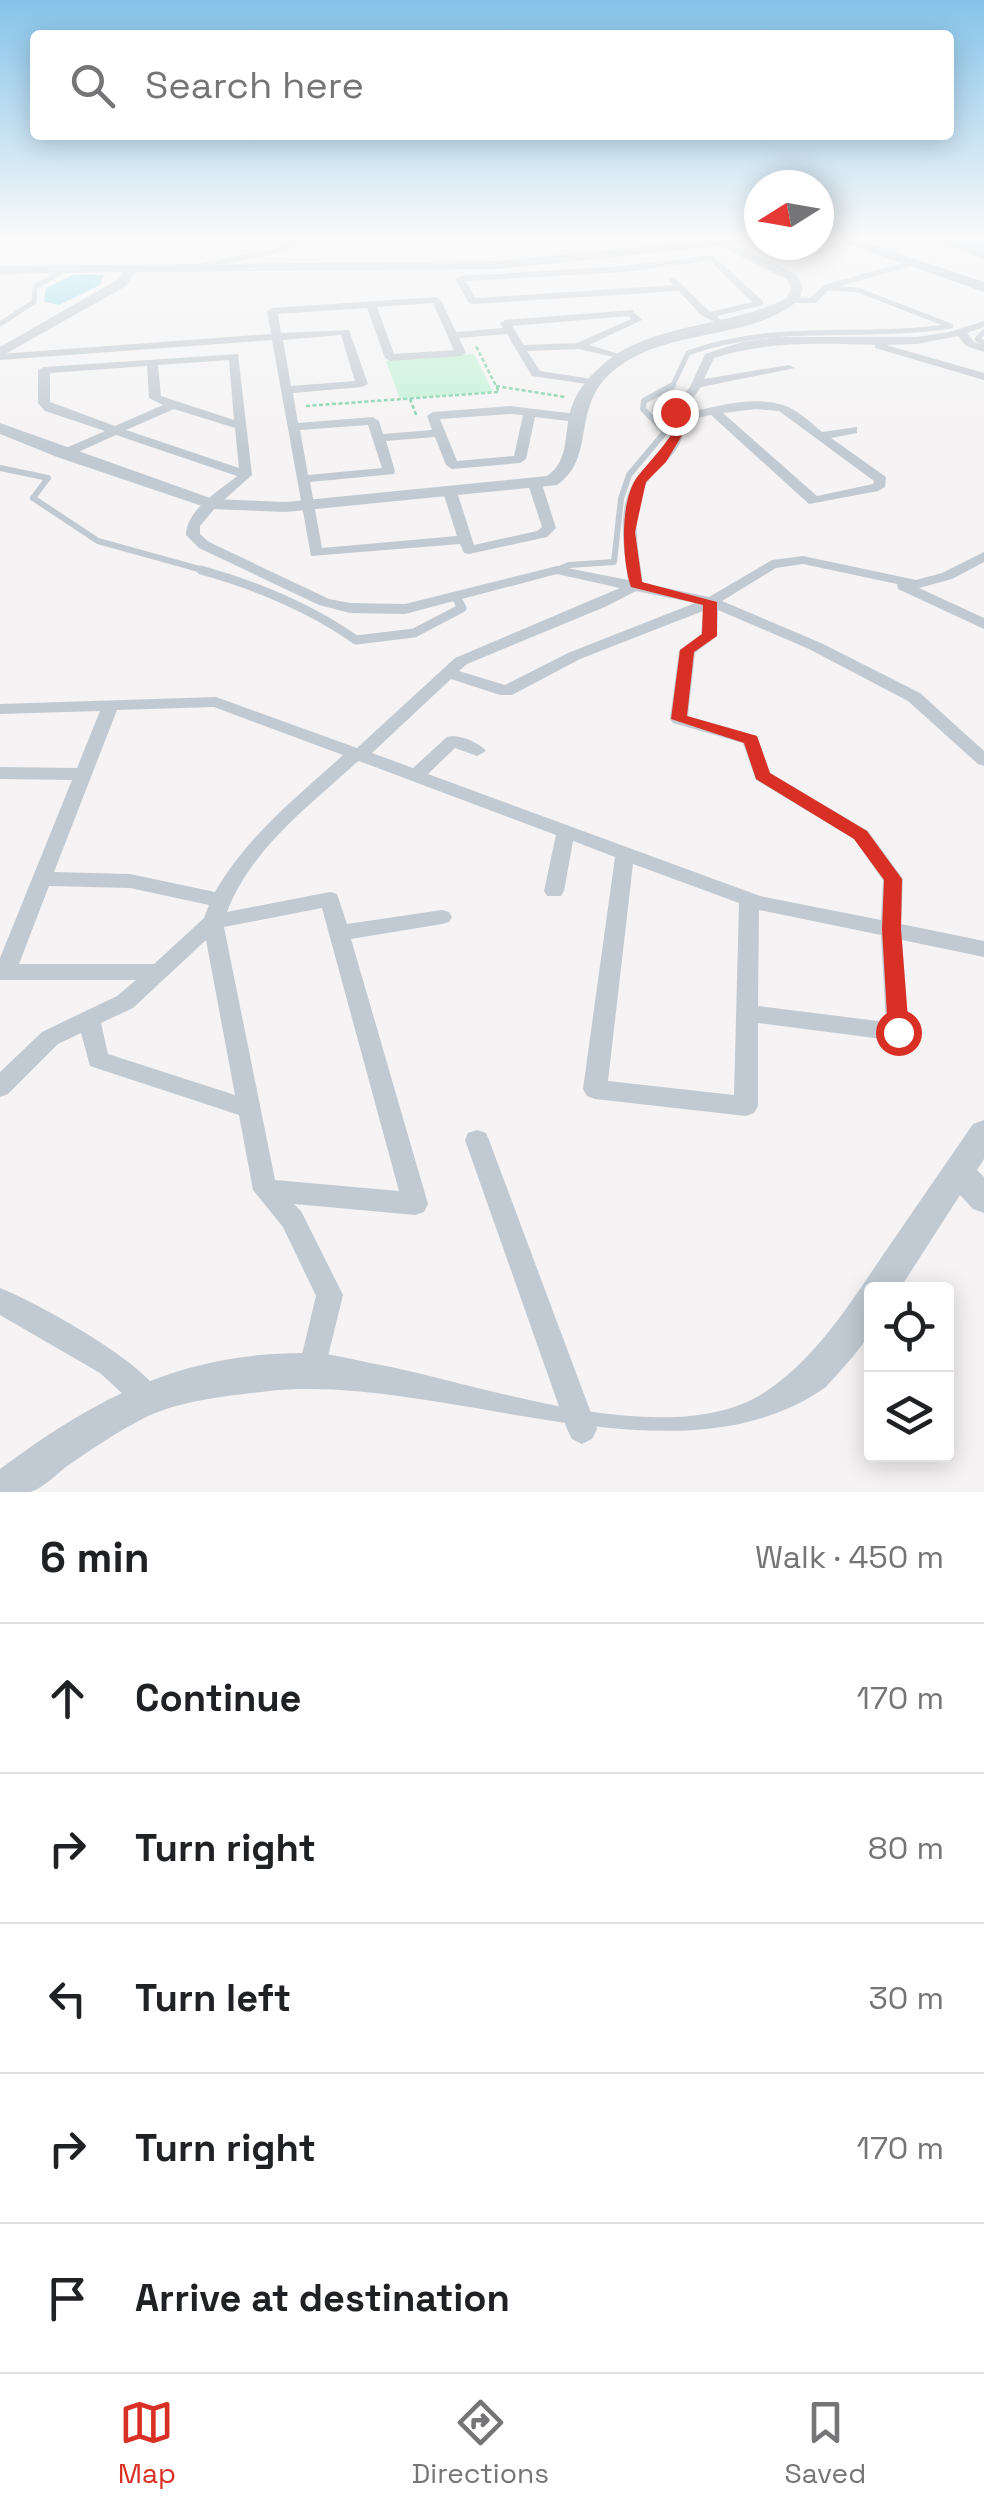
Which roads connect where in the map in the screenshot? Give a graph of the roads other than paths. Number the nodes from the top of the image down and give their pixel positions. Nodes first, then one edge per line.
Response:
1 (22, 310) edge
2 (76, 310) edge
3 (291, 310) edge
4 (373, 310) edge
5 (441, 310) edge
6 (704, 310) edge
7 (739, 310) edge
8 (775, 310) edge
9 (909, 310) edge
10 (714, 319) junction
11 (0, 324) edge
12 (984, 324) edge
13 (511, 331) junction
14 (984, 332) edge
15 (962, 334) junction
16 (453, 335) junction
17 (276, 337) junction
18 (867, 340) junction
19 (579, 346) junction
20 (984, 346) edge
21 (520, 348) junction
22 (0, 355) edge
23 (389, 355) junction
24 (354, 357) junction
25 (622, 358) junction
26 (152, 362) junction
27 (789, 368) dead end
28 (984, 377) edge
29 (594, 382) junction
30 (696, 384) junction
31 (286, 390) junction
32 (173, 406) junction
33 (715, 412) junction
34 (529, 415) junction
35 (576, 418) junction
36 (674, 418) junction
37 (241, 426) junction
38 (294, 427) junction
39 (0, 428) edge
40 (853, 430) dead end
41 (111, 432) junction
42 (440, 433) junction
43 (818, 436) junction
44 (378, 438) junction
45 (63, 454) junction
46 (0, 468) edge
47 (246, 475) junction
48 (303, 479) junction
49 (535, 484) junction
50 (450, 492) junction
51 (211, 504) junction
52 (308, 505) junction
53 (465, 539) junction
54 (984, 556) edge
55 (558, 570) junction
56 (899, 583) junction
57 (636, 584) junction
58 (456, 597) junction
59 (710, 602) junction
60 (984, 624) edge
61 (448, 673) junction
62 (112, 704) junction
63 (0, 710) edge
64 (478, 751) dead end
65 (362, 754) junction
66 (984, 760) edge
67 (0, 773) edge
68 (84, 774) junction
69 (417, 774) junction
70 (566, 830) junction
71 (625, 853) junction
72 (42, 879) junction
73 (554, 891) dead end
74 (749, 899) junction
75 (216, 911) junction
76 (442, 917) dead end
77 (892, 929) junction
78 (340, 933) junction
79 (984, 949) edge
80 (2, 972) edge
81 (159, 972) junction
82 (749, 1013) junction
83 (89, 1019) junction
84 (0, 1087) edge
85 (250, 1109) junction
86 (984, 1133) edge
87 (477, 1140) dead end
88 (958, 1172) junction
89 (265, 1190) junction
90 (984, 1199) edge
91 (884, 1282) edge
92 (0, 1301) edge
93 (864, 1312) edge
94 (312, 1371) junction
95 (148, 1398) junction
96 (582, 1429) junction
97 (1, 1492) edge

1 - 11 lane
2 - 22 street
3 - 17 street
4 - 23 street
5 - 16 street
6 - 10 street
7 - 10 street
8 - 10 street
9 - 55 lane
10 - 25 street
12 - 15 street
13 - 16 street
13 - 19 street
13 - 21 street
14 - 20 lane
15 - 18 street
15 - 20 street
16 - 23 street
17 - 22 street
17 - 24 street
17 - 31 street
18 - 28 street
18 - 30 street
19 - 21 street
19 - 25 street
21 - 29 street
23 - 24 street
24 - 31 street
25 - 29 street
26 - 32 street
26 - 37 street
26 - 41 street
27 - 30 street
29 - 35 street
30 - 36 street
31 - 38 street
32 - 37 street
32 - 41 street
33 - 36 street
33 - 43 street
33 - 43 street
34 - 35 street
34 - 42 street
34 - 42 street
35 - 49 street
36 - 57 street
37 - 47 street
38 - 44 street
38 - 48 street
39 - 45 street
40 - 43 street
41 - 45 street
41 - 47 street
42 - 44 street
44 - 48 street
45 - 51 street
46 - 58 lane
47 - 51 street
48 - 52 street
49 - 50 street
49 - 53 street
50 - 52 street
50 - 53 street
51 - 52 street
51 - 58 street
52 - 53 street
54 - 56 street
55 - 57 street
55 - 58 street
56 - 59 street
56 - 60 street
57 - 59 street
57 - 61 street
59 - 61 street
59 - 66 street
59 - 77 street
61 - 65 street
62 - 63 street
62 - 65 street
62 - 68 street
64 - 69 street
65 - 69 street
65 - 75 street
67 - 68 street
68 - 72 street
69 - 70 street
70 - 71 street
70 - 73 street
71 - 74 street
71 - 82 street
72 - 75 street
72 - 80 street
74 - 77 street
74 - 82 street
75 - 78 street
75 - 81 street
75 - 85 street
76 - 78 street
77 - 79 street
77 - 82 street
78 - 89 street
80 - 81 street
81 - 83 street
83 - 84 street
83 - 85 street
85 - 89 street
86 - 88 street
87 - 96 street
88 - 90 street
88 - 91 street
89 - 94 street
92 - 95 street
93 - 96 street
94 - 95 street
94 - 96 street
95 - 97 street

